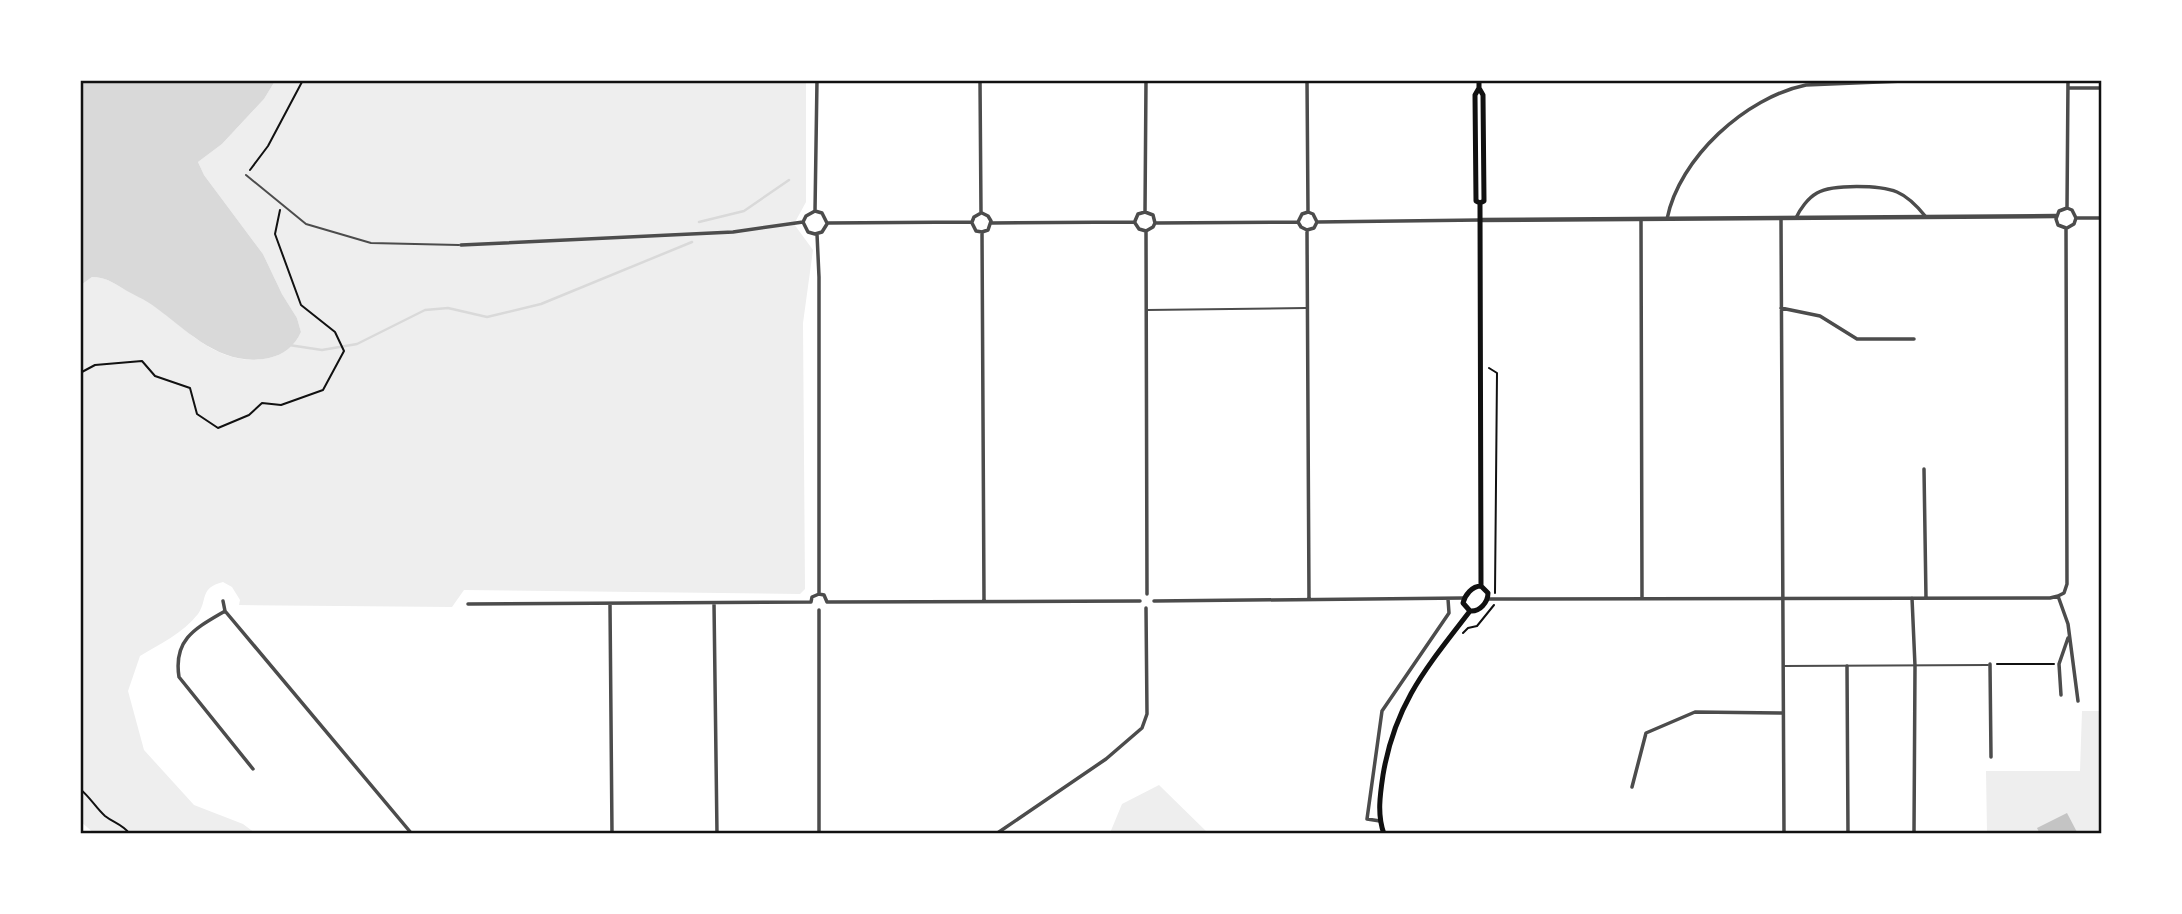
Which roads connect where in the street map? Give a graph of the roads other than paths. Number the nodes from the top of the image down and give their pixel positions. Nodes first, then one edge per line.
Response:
1 (817, 80) edge
2 (980, 80) edge
3 (1146, 80) edge
4 (1307, 80) edge
5 (1479, 80) edge
6 (1796, 80) edge
7 (1928, 80) edge
8 (2068, 80) edge
9 (1798, 87) junction
10 (2068, 88) junction
11 (2102, 88) edge
12 (246, 175) road end
13 (2067, 208) junction
14 (815, 211) junction
15 (1145, 212) junction
16 (1308, 212) junction
17 (981, 213) junction
18 (2056, 216) junction
19 (1926, 217) junction
20 (1781, 218) junction
21 (1796, 218) junction
22 (2076, 218) junction
23 (2102, 218) edge
24 (1641, 219) junction
25 (1667, 219) junction
26 (1480, 220) junction
27 (803, 222) junction
28 (972, 222) junction
29 (1135, 222) junction
30 (1298, 222) junction
31 (1317, 222) junction
32 (827, 223) junction
33 (991, 223) junction
34 (1155, 223) junction
35 (2066, 228) junction
36 (1307, 230) junction
37 (1146, 231) junction
38 (982, 233) junction
39 (817, 234) junction
40 (461, 245) joint
41 (1307, 308) junction
42 (1781, 308) junction
43 (1146, 310) junction
44 (1914, 340) dead end
45 (1924, 468) dead end
46 (1480, 586) junction
47 (819, 594) junction
48 (1147, 594) junction
49 (2058, 596) junction
50 (1448, 598) junction
51 (1464, 598) junction
52 (1488, 598) junction
53 (1642, 598) junction
54 (1783, 598) junction
55 (1912, 598) junction
56 (1926, 598) junction
57 (984, 600) junction
58 (1309, 600) junction
59 (223, 601) dead end
60 (1140, 601) junction
61 (1153, 601) junction
62 (811, 602) junction
63 (827, 602) junction
64 (715, 603) junction
65 (468, 604) dead end
66 (611, 604) junction
67 (1146, 608) junction
68 (819, 610) junction
69 (225, 611) junction
70 (1470, 611) junction
71 (2070, 636) junction
72 (1990, 664) joint
73 (1783, 666) junction
74 (1847, 666) junction
75 (1915, 666) junction
76 (2061, 695) dead end
77 (2078, 701) dead end
78 (1783, 713) junction
79 (1991, 757) dead end
80 (253, 769) dead end
81 (1632, 787) dead end
82 (1380, 821) junction
83 (412, 834) edge
84 (612, 834) edge
85 (717, 834) edge
86 (819, 834) edge
87 (996, 834) edge
88 (1384, 834) edge
89 (1784, 834) edge
90 (1848, 834) edge
91 (1914, 834) edge

1 - 14 street
2 - 17 street
3 - 15 street
4 - 16 street
5 - 26 main road
6 - 9 street
7 - 9 street
8 - 10 street
9 - 25 street
10 - 11 street
10 - 13 street
12 - 40 lane
13 - 18 street
13 - 22 street
14 - 27 street
14 - 32 street
15 - 29 street
15 - 34 street
16 - 30 street
16 - 31 street
17 - 28 street
17 - 33 street
18 - 19 street
18 - 35 street
19 - 21 street
19 - 21 street
20 - 21 street
20 - 25 street
20 - 42 street
22 - 23 street
22 - 35 street
24 - 25 street
24 - 26 street
24 - 53 street
26 - 31 street
26 - 46 main road
27 - 39 street
27 - 40 street
28 - 32 street
28 - 38 street
29 - 33 street
29 - 37 street
30 - 34 street
30 - 36 street
31 - 36 street
32 - 39 street
33 - 38 street
34 - 37 street
35 - 49 street
36 - 41 street
37 - 43 street
38 - 57 street
39 - 47 street
41 - 43 lane
41 - 58 street
42 - 44 street
42 - 54 street
43 - 48 street
45 - 56 street
46 - 51 main road
46 - 52 main road
47 - 62 street
47 - 63 street
48 - 60 street
48 - 61 street
49 - 56 street
49 - 71 street
50 - 51 street
50 - 58 street
50 - 82 street
51 - 70 main road
52 - 53 street
52 - 70 main road
53 - 54 street
54 - 55 street
54 - 73 street
55 - 56 street
55 - 75 street
57 - 60 street
57 - 63 street
58 - 61 street
59 - 69 street
60 - 67 street
61 - 67 street
62 - 64 street
62 - 68 street
63 - 68 street
64 - 66 street
64 - 85 street
65 - 66 street
66 - 84 street
67 - 87 street
68 - 86 street
69 - 80 street
69 - 83 street
70 - 82 main road
71 - 76 street
71 - 77 street
72 - 75 lane
72 - 79 street
73 - 74 lane
73 - 78 street
74 - 75 lane
74 - 90 street
75 - 91 street
78 - 81 street
78 - 89 street
82 - 88 main road

